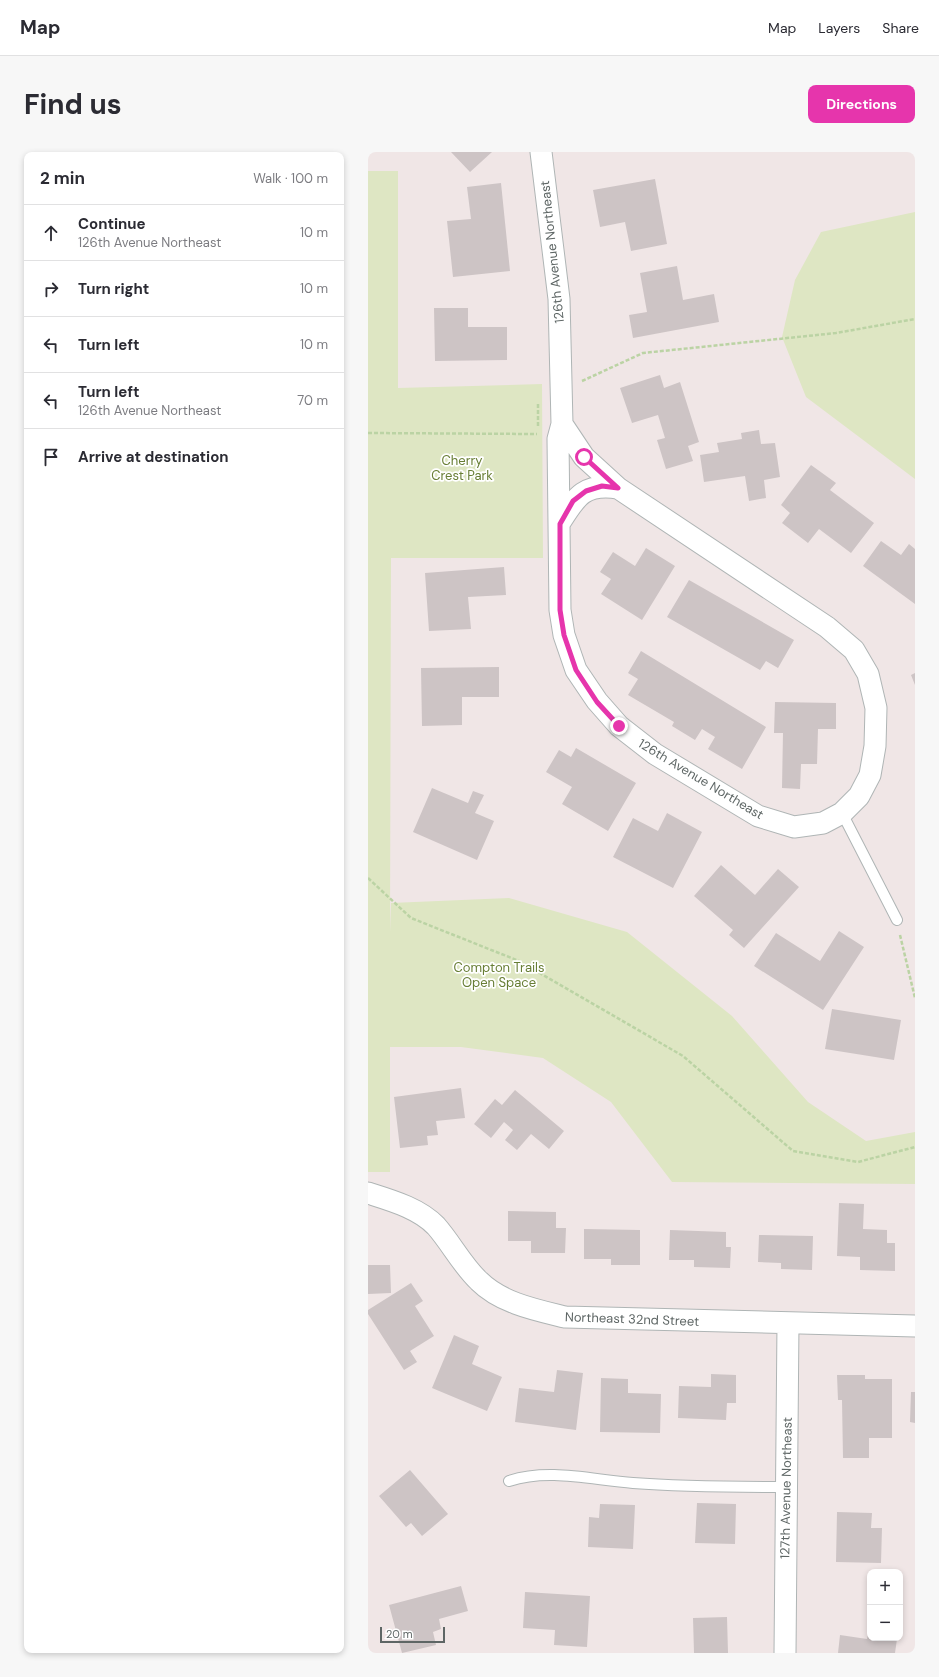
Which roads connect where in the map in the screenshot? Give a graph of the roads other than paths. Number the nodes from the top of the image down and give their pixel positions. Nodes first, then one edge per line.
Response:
1 (541, 152) edge
2 (562, 424) junction
3 (618, 488) junction
4 (560, 524) junction
5 (842, 813) junction
6 (897, 920) road end
7 (368, 1193) edge
8 (788, 1324) junction
9 (915, 1326) edge
10 (509, 1481) dead end
11 (786, 1487) junction
12 (785, 1653) edge

1 - 2 street, 126th Avenue Northeast
2 - 3 street, 126th Avenue Northeast
2 - 4 street, 126th Avenue Northeast
3 - 4 street
3 - 5 street, 126th Avenue Northeast
4 - 5 street, 126th Avenue Northeast
5 - 6 lane
7 - 8 street, Northeast 32nd Street
8 - 9 street, Northeast 32nd Street
8 - 11 street, 127th Avenue Northeast
10 - 11 lane
11 - 12 street, 127th Avenue Northeast

